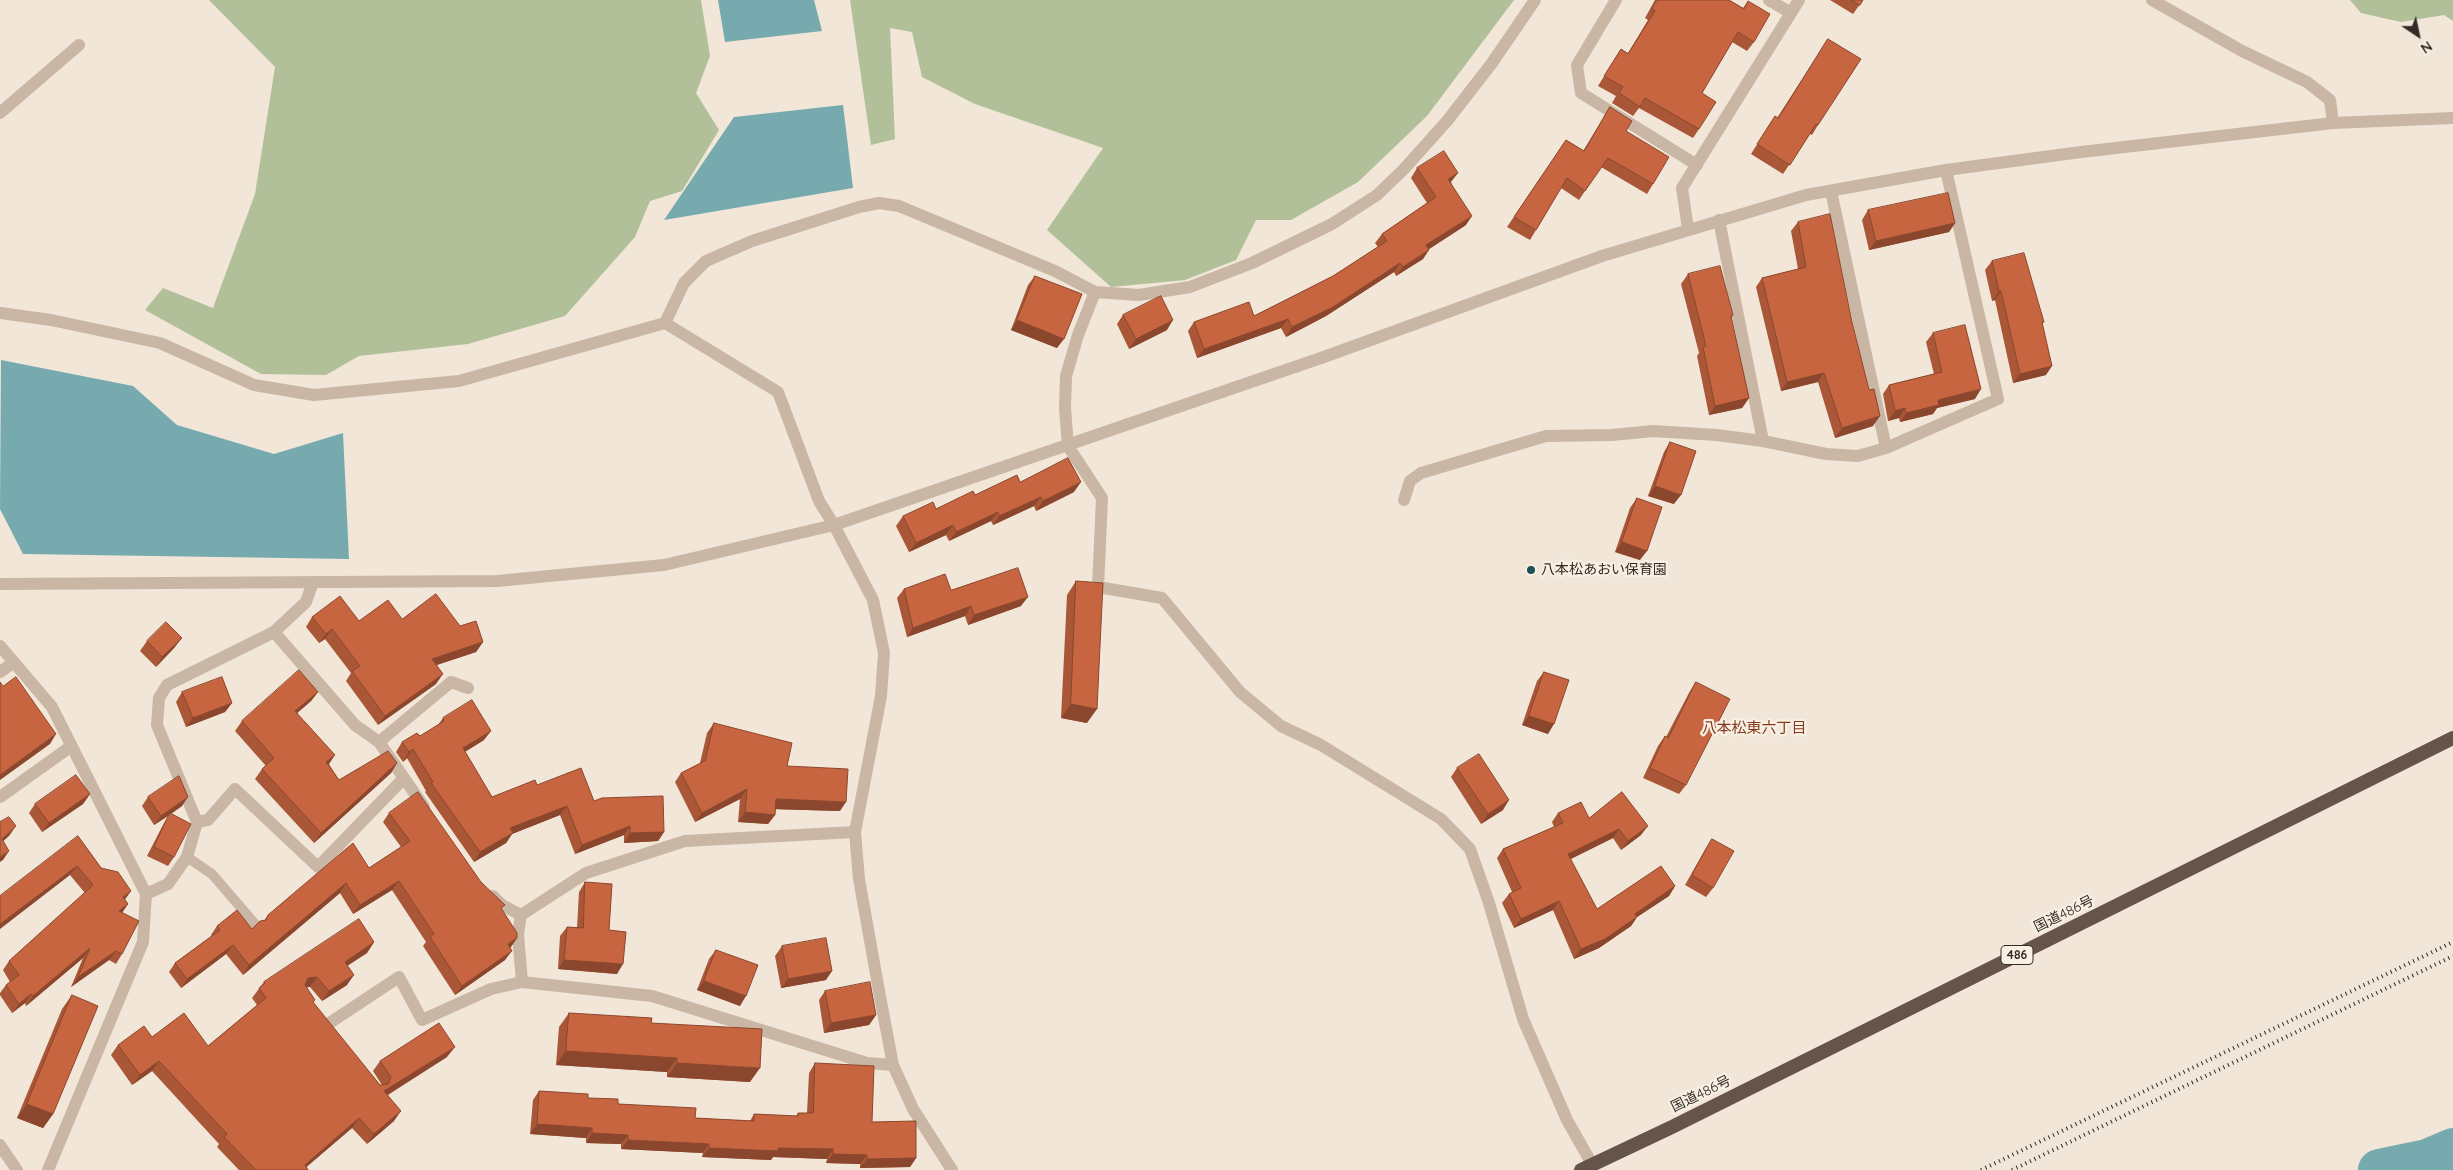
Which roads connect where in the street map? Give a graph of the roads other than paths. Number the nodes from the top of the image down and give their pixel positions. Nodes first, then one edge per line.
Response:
1 (1535, 0) edge
2 (1616, 0) edge
3 (1769, 0) edge
4 (1799, 0) edge
5 (2152, 0) edge
6 (1791, 13) junction
7 (79, 45) dead end
8 (0, 114) edge
9 (2453, 118) edge
10 (2333, 123) junction
11 (1697, 165) junction
12 (1946, 170) junction
13 (1831, 191) junction
14 (1718, 220) junction
15 (1688, 229) junction
16 (1095, 292) junction
17 (0, 313) edge
18 (665, 323) junction
19 (1763, 441) junction
20 (1068, 446) junction
21 (1886, 448) junction
22 (1404, 500) dead end
23 (834, 525) junction
24 (313, 582) junction
25 (0, 584) edge
26 (274, 632) junction
27 (0, 646) edge
28 (14, 662) junction
29 (0, 672) edge
30 (468, 688) dead end
31 (2453, 738) edge
32 (379, 742) junction
33 (70, 747) junction
34 (404, 778) junction
35 (0, 797) edge
36 (431, 817) edge
37 (197, 822) junction
38 (855, 832) junction
39 (188, 857) junction
40 (481, 886) edge
41 (146, 894) junction
42 (521, 915) junction
43 (255, 924) edge
44 (522, 982) junction
45 (328, 1024) edge
46 (893, 1065) junction
47 (0, 1145) edge
48 (1586, 1167) edge
49 (18, 1170) edge
50 (48, 1170) edge
51 (952, 1170) edge

1 - 16 street
2 - 11 street
3 - 6 street
4 - 6 street
5 - 10 street
6 - 11 street
7 - 8 street
9 - 10 street
10 - 12 street
11 - 15 street
12 - 13 street
12 - 21 street
13 - 14 street
13 - 21 street
14 - 15 street
14 - 19 street
15 - 20 street
16 - 18 street
16 - 20 street
17 - 18 street
18 - 23 street
19 - 21 street
19 - 22 street
20 - 23 street
20 - 48 street
23 - 24 street
23 - 38 street
24 - 25 street
24 - 26 street
26 - 32 street
26 - 37 street
27 - 28 street
28 - 29 street
28 - 33 street
30 - 32 street
31 - 48 highway, 国道486号 / 486
32 - 34 street
33 - 35 street
33 - 41 street
34 - 36 street
34 - 37 street
37 - 39 street
38 - 42 street
38 - 46 street
39 - 41 street
39 - 43 lane
40 - 42 street
41 - 50 street
42 - 44 street
44 - 45 street
44 - 46 street
46 - 51 street
47 - 49 street

